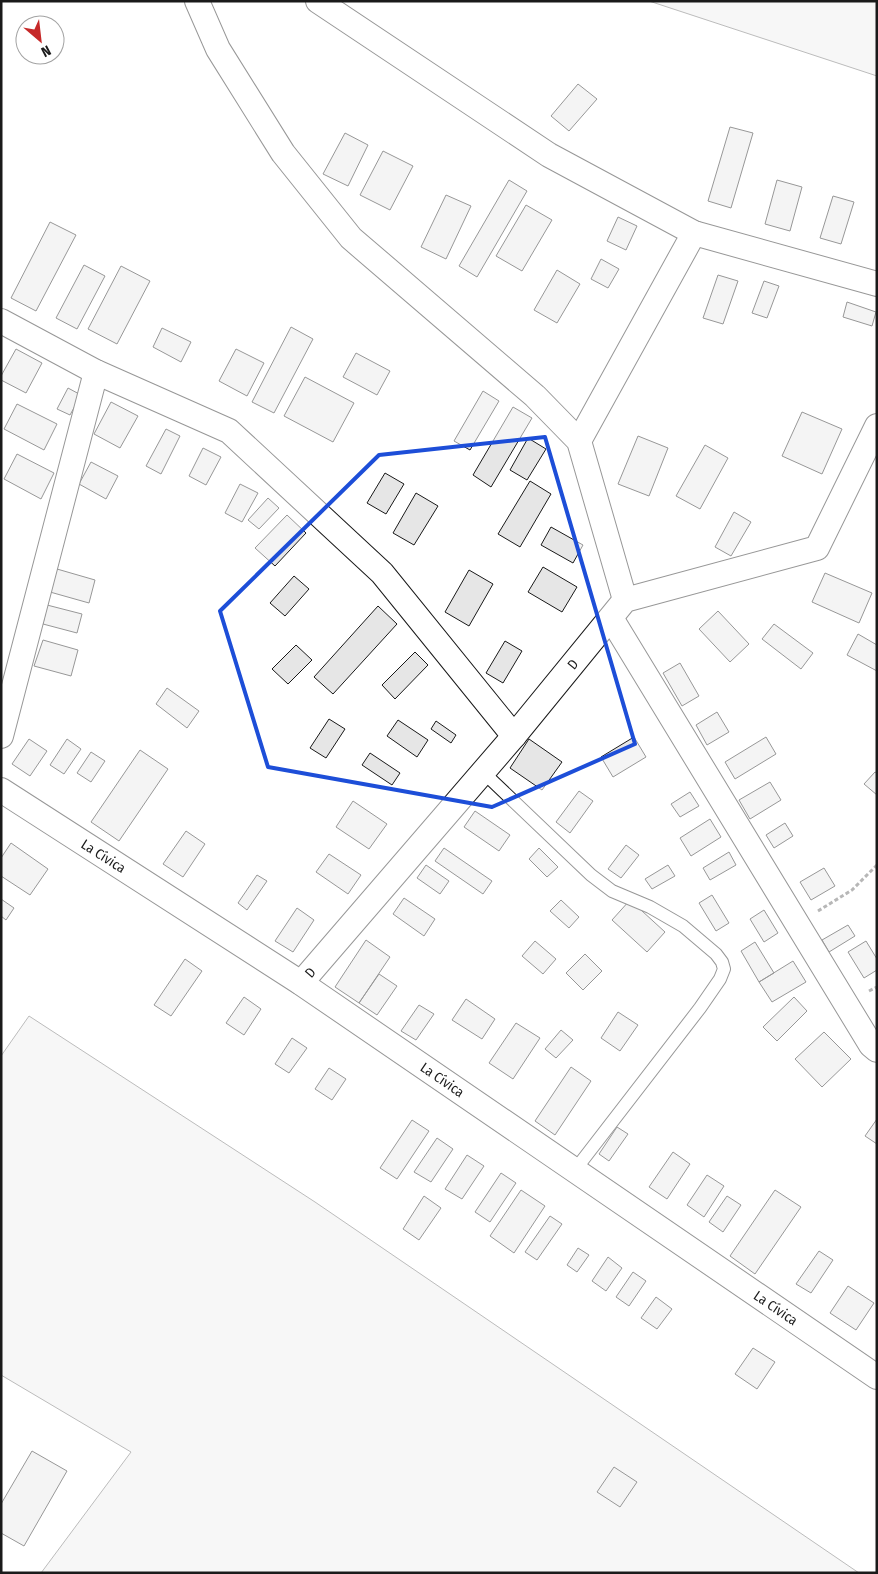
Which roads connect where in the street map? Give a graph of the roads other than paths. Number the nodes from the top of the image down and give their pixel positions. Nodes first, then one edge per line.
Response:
1 (196, 1) edge
2 (318, 1) edge
3 (694, 233) junction
4 (877, 284) edge
5 (1, 322) edge
6 (96, 372) junction
7 (877, 426) edge
8 (579, 441) junction
9 (625, 600) junction
10 (611, 618) junction
11 (1, 736) edge
12 (514, 736) junction
13 (483, 772) junction
14 (1, 790) edge
15 (301, 983) junction
16 (877, 1050) edge
17 (575, 1170) junction
18 (877, 1377) edge

1 - 8 street
2 - 3 street
3 - 4 street
3 - 8 street
5 - 6 street
6 - 11 street
6 - 12 street
7 - 9 street
8 - 9 street
9 - 10 street, D
10 - 12 street, D
10 - 16 street
12 - 13 street, D
13 - 15 street, D
13 - 17 lane
14 - 15 street, La Cívica
15 - 17 street, La Cívica
17 - 18 street, La Cívica

